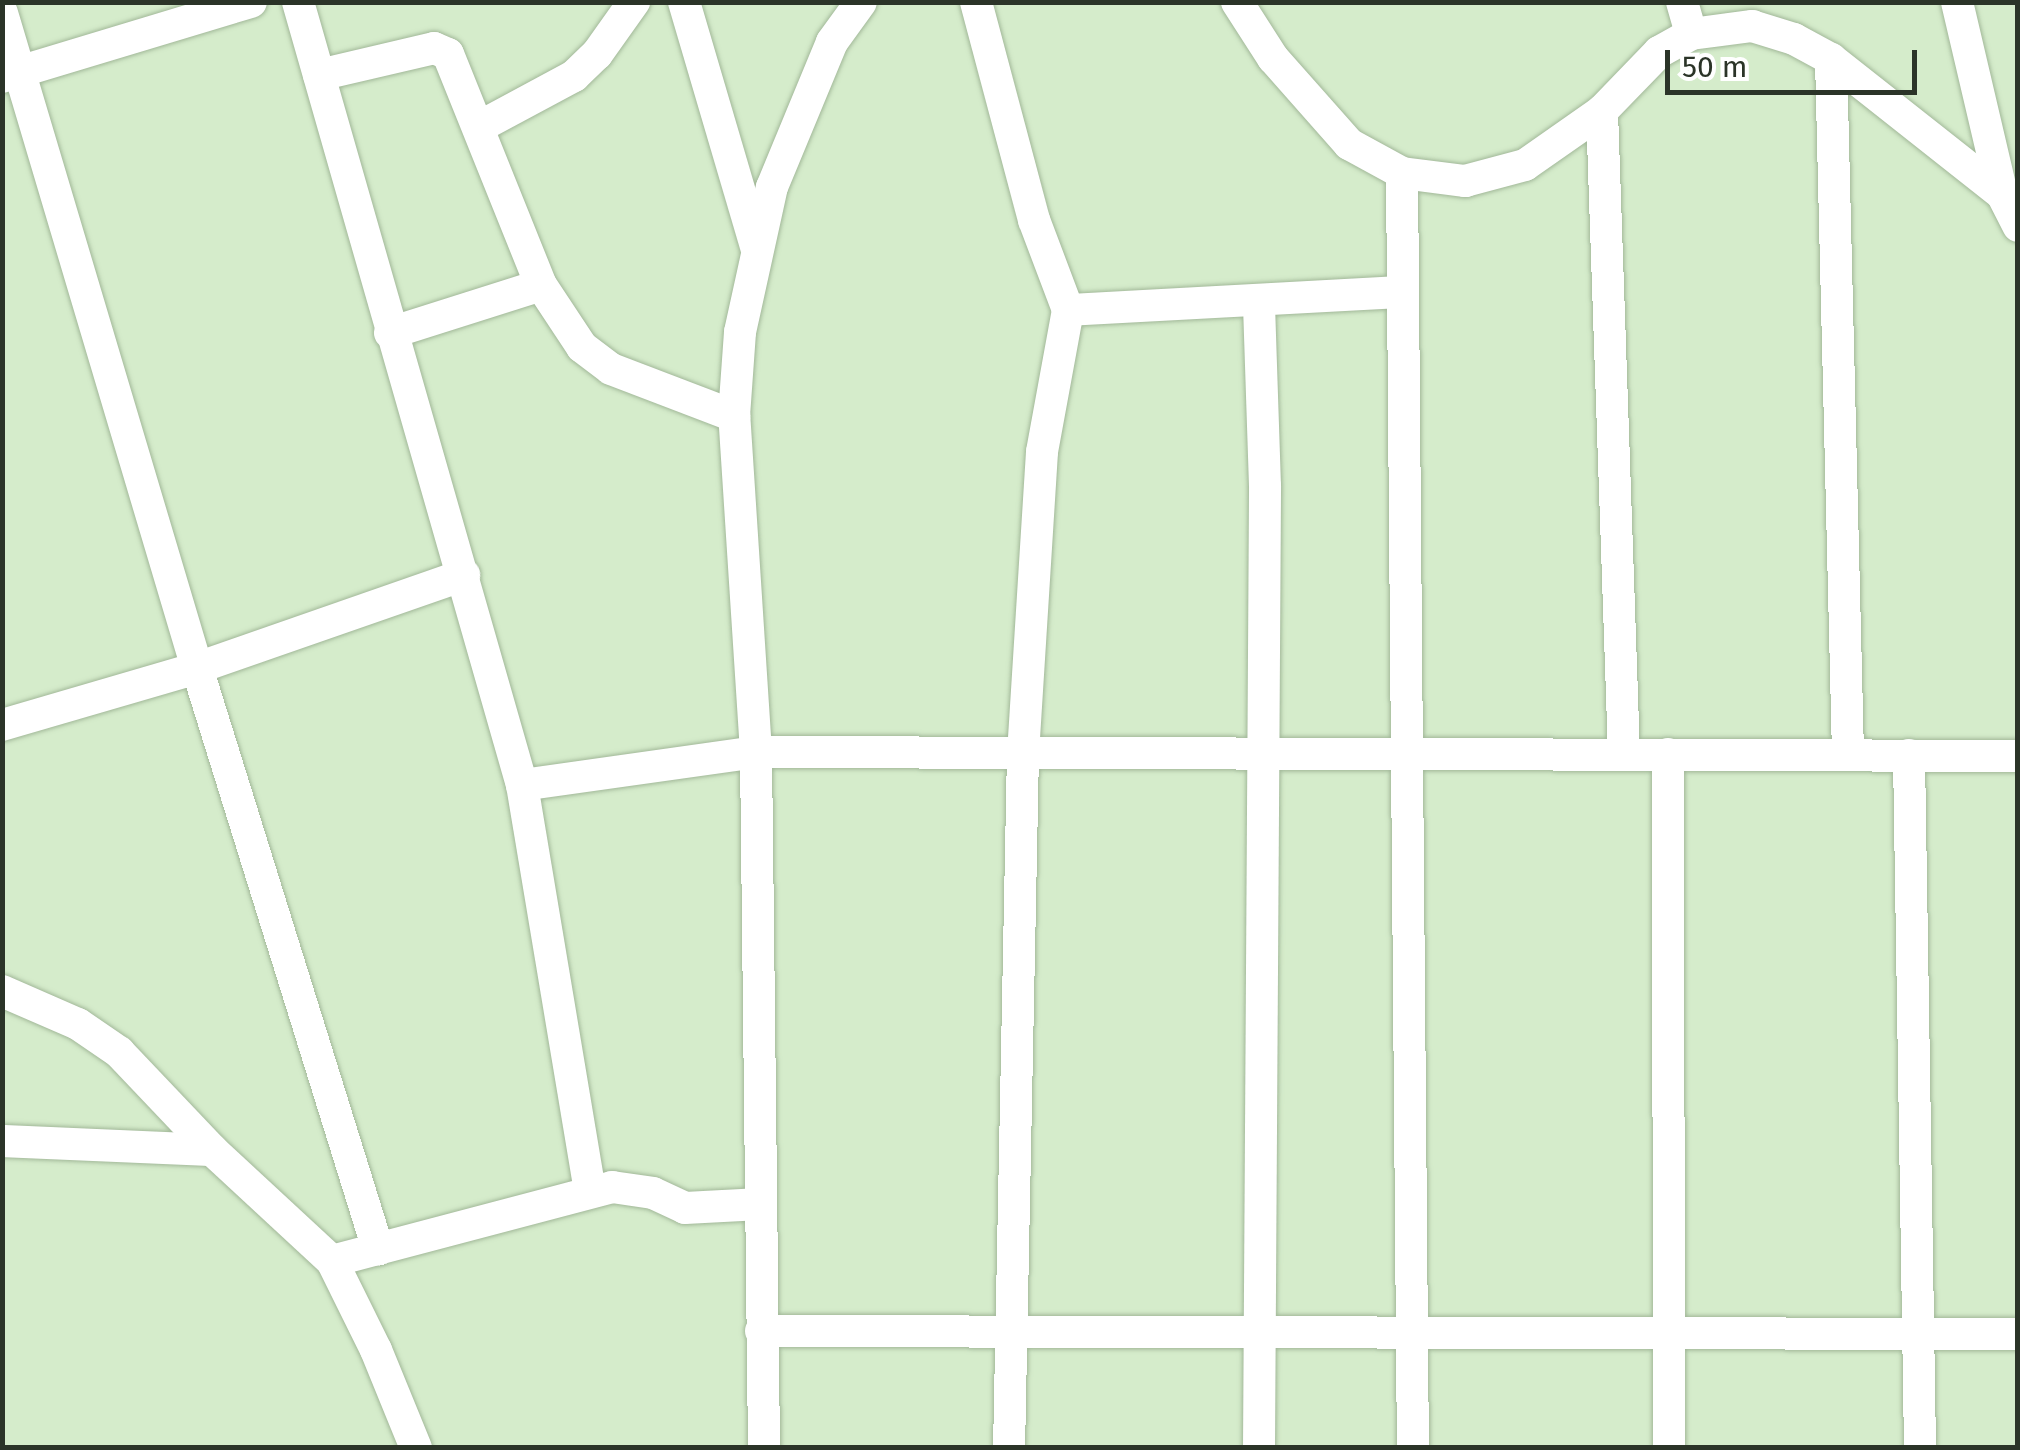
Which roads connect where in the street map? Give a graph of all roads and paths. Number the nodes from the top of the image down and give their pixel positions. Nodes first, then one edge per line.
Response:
1 (252, 2) edge
2 (298, 2) edge
3 (634, 2) edge
4 (684, 2) edge
5 (861, 2) edge
6 (976, 2) edge
7 (1236, 2) edge
8 (1957, 2) edge
9 (2, 13) edge
10 (1686, 18) edge
11 (1832, 59) junction
12 (12, 75) edge
13 (319, 75) junction
14 (1602, 111) junction
15 (479, 127) junction
16 (2005, 154) edge
17 (1402, 174) junction
18 (2002, 194) junction
19 (2018, 226) edge
20 (758, 252) junction
21 (541, 285) junction
22 (1403, 292) junction
23 (1260, 301) junction
24 (1068, 310) junction
25 (390, 333) junction
26 (734, 416) junction
27 (464, 575) junction
28 (197, 668) junction
29 (2, 725) edge
30 (756, 752) junction
31 (1023, 753) junction
32 (1262, 754) junction
33 (1406, 754) junction
34 (1624, 754) junction
35 (1668, 754) junction
36 (1848, 755) junction
37 (1909, 755) junction
38 (2018, 756) edge
39 (522, 786) junction
40 (2, 991) edge
41 (2, 1141) edge
42 (212, 1150) junction
43 (590, 1191) junction
44 (760, 1204) junction
45 (378, 1248) junction
46 (332, 1262) junction
47 (762, 1331) junction
48 (1008, 1332) junction
49 (1259, 1332) junction
50 (1414, 1332) junction
51 (1668, 1333) junction
52 (1918, 1334) junction
53 (2018, 1334) edge
54 (416, 1448) edge
55 (764, 1448) edge
56 (1009, 1448) edge
57 (1259, 1448) edge
58 (1413, 1448) edge
59 (1668, 1448) edge
60 (1920, 1448) edge

1 - 12 street
2 - 13 street
3 - 15 street
4 - 20 street
5 - 20 street
6 - 24 street
7 - 17 street
8 - 16 street
9 - 12 street
10 - 11 street
10 - 14 street
11 - 18 street
11 - 36 street
12 - 28 street
13 - 15 street
13 - 25 street
14 - 17 street
14 - 34 street
15 - 21 street
16 - 18 street
17 - 22 street
18 - 19 street
20 - 26 street
21 - 25 street
21 - 26 street
22 - 23 street
22 - 33 street
23 - 24 street
23 - 32 street
24 - 31 street
25 - 27 street
26 - 30 street
27 - 28 street
27 - 39 street
28 - 29 street
28 - 45 street
30 - 31 street
30 - 39 street
30 - 44 street
31 - 32 street
31 - 48 street
32 - 33 street
32 - 49 street
33 - 34 street
33 - 50 street
34 - 35 street
35 - 36 street
35 - 51 street
36 - 37 street
37 - 38 street
37 - 52 street
39 - 43 street
40 - 42 street
41 - 42 street
42 - 46 street
43 - 44 street
43 - 45 street
44 - 47 street
45 - 46 street
46 - 54 street
47 - 48 street
47 - 55 street
48 - 49 street
48 - 56 street
49 - 50 street
49 - 57 street
50 - 51 street
50 - 58 street
51 - 52 street
51 - 59 street
52 - 53 street
52 - 60 street

